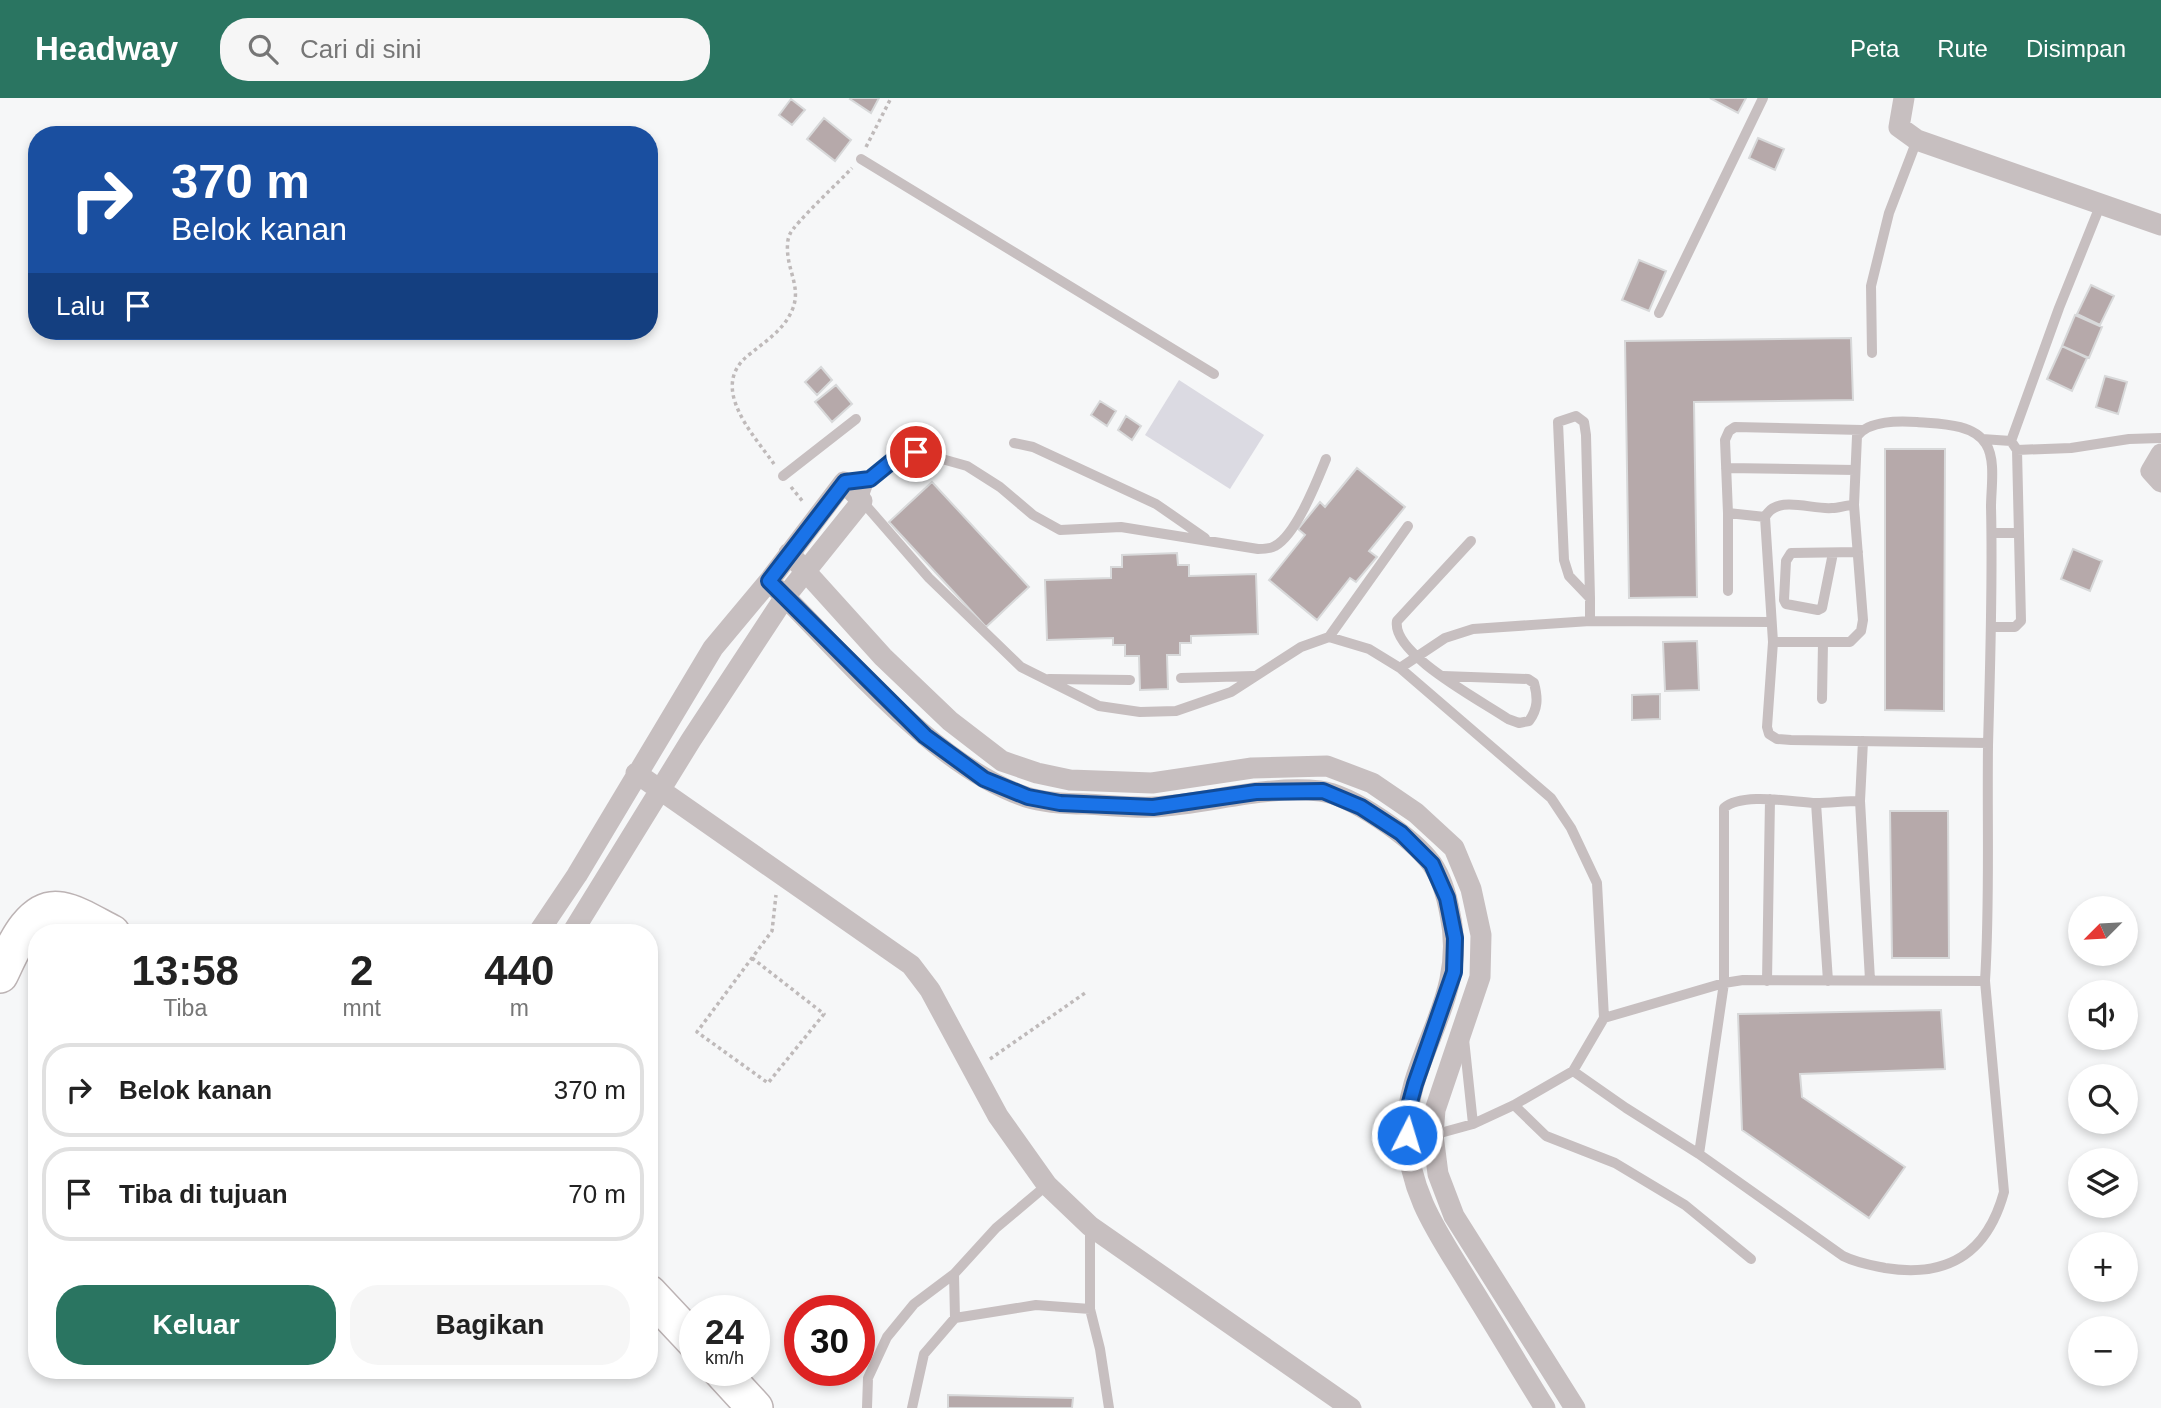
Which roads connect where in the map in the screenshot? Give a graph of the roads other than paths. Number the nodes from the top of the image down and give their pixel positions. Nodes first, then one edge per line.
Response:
1 (1763, 98) edge
2 (1904, 98) edge
3 (1917, 140) junction
4 (861, 159) road end
5 (2100, 206) junction
6 (2161, 225) edge
7 (1659, 313) dead end
8 (1872, 353) dead end
9 (1214, 374) dead end
10 (856, 419) dead end
11 (1862, 430) junction
12 (2161, 438) edge
13 (1982, 439) junction
14 (1014, 443) dead end
15 (2014, 446) junction
16 (2161, 454) edge
17 (1326, 458) dead end
18 (1726, 468) junction
19 (1855, 470) junction
20 (783, 476) road end
21 (870, 479) junction
22 (845, 482) junction
23 (2161, 482) edge
24 (862, 501) junction
25 (1854, 505) junction
26 (1728, 513) junction
27 (1765, 517) junction
28 (1408, 526) dead end
29 (1992, 533) junction
30 (2019, 533) junction
31 (1471, 541) dead end
32 (1210, 542) junction
33 (1858, 552) junction
34 (789, 553) junction
35 (1833, 553) junction
36 (806, 573) junction
37 (769, 581) junction
38 (1728, 591) dead end
39 (785, 597) junction
40 (1590, 598) junction
41 (1590, 621) junction
42 (1771, 622) junction
43 (1992, 627) junction
44 (1329, 637) junction
45 (1773, 642) junction
46 (1823, 642) junction
47 (1416, 658) junction
48 (1400, 668) junction
49 (1257, 676) junction
50 (1443, 676) junction
51 (1181, 678) dead end
52 (1044, 679) junction
53 (1130, 680) dead end
54 (1822, 699) dead end
55 (1863, 741) junction
56 (1988, 744) junction
57 (636, 773) junction
58 (660, 790) junction
59 (1770, 799) junction
60 (1860, 801) junction
61 (1816, 803) junction
62 (29, 924) edge
63 (94, 924) edge
64 (544, 924) edge
65 (578, 924) edge
66 (28, 926) edge
67 (0, 975) edge
68 (1767, 981) junction
69 (1828, 981) junction
70 (1870, 981) junction
71 (1985, 981) junction
72 (1724, 982) junction
73 (1604, 1018) junction
74 (1461, 1031) junction
75 (1573, 1071) junction
76 (1514, 1105) junction
77 (1473, 1124) junction
78 (1407, 1135) junction
79 (1433, 1135) junction
80 (1699, 1154) junction
81 (1048, 1185) junction
82 (1090, 1226) junction
83 (1751, 1259) dead end
84 (954, 1274) junction
85 (658, 1303) edge
86 (1090, 1309) junction
87 (955, 1318) junction
88 (679, 1325) edge
89 (735, 1386) edge
90 (755, 1408) edge
91 (867, 1408) edge
92 (912, 1408) edge
93 (1109, 1408) edge
94 (1351, 1408) edge
95 (1545, 1408) edge
96 (1575, 1408) edge

1 - 7 lane
2 - 3 street
3 - 5 street
3 - 8 lane
4 - 9 lane
5 - 6 street
5 - 15 lane
10 - 20 lane
11 - 13 lane
11 - 18 lane
11 - 19 lane
12 - 15 lane
13 - 15 lane
13 - 29 lane
14 - 32 lane
15 - 30 lane
16 - 23 street
17 - 32 lane
18 - 19 lane
18 - 26 lane
19 - 25 lane
21 - 22 lane
21 - 24 lane
21 - 32 lane
22 - 24 street
22 - 34 street
24 - 36 street
24 - 52 lane
25 - 27 lane
25 - 33 lane
26 - 27 lane
26 - 38 lane
27 - 42 lane
28 - 44 lane
29 - 30 lane
29 - 43 lane
30 - 43 lane
31 - 47 lane
33 - 35 lane
33 - 46 lane
34 - 36 street
34 - 37 street
35 - 35 lane
36 - 39 street
36 - 74 street
37 - 39 street
37 - 57 street
39 - 58 street
39 - 78 street
40 - 40 lane
40 - 41 lane
41 - 42 lane
41 - 47 lane
42 - 45 lane
43 - 56 lane
44 - 48 lane
44 - 49 lane
45 - 46 lane
45 - 55 lane
46 - 54 lane
47 - 48 lane
47 - 50 lane
48 - 73 lane
49 - 51 lane
49 - 52 lane
50 - 50 lane
52 - 53 lane
55 - 56 lane
55 - 60 lane
56 - 71 lane
57 - 58 street
57 - 64 street
58 - 65 street
58 - 81 street
59 - 61 lane
59 - 68 lane
59 - 72 lane
60 - 61 lane
60 - 70 lane
61 - 69 lane
62 - 63 main road
66 - 67 main road
68 - 69 lane
68 - 72 lane
69 - 70 lane
70 - 71 lane
71 - 80 lane
72 - 73 lane
72 - 80 lane
73 - 75 lane
74 - 77 lane
74 - 79 street
75 - 76 lane
75 - 80 lane
76 - 77 lane
76 - 83 lane
77 - 79 lane
78 - 79 lane
78 - 95 street
79 - 96 street
81 - 82 street
81 - 84 lane
82 - 86 lane
82 - 94 street
84 - 87 lane
84 - 91 lane
85 - 88 main road
86 - 87 lane
86 - 93 lane
87 - 92 lane
89 - 90 main road

